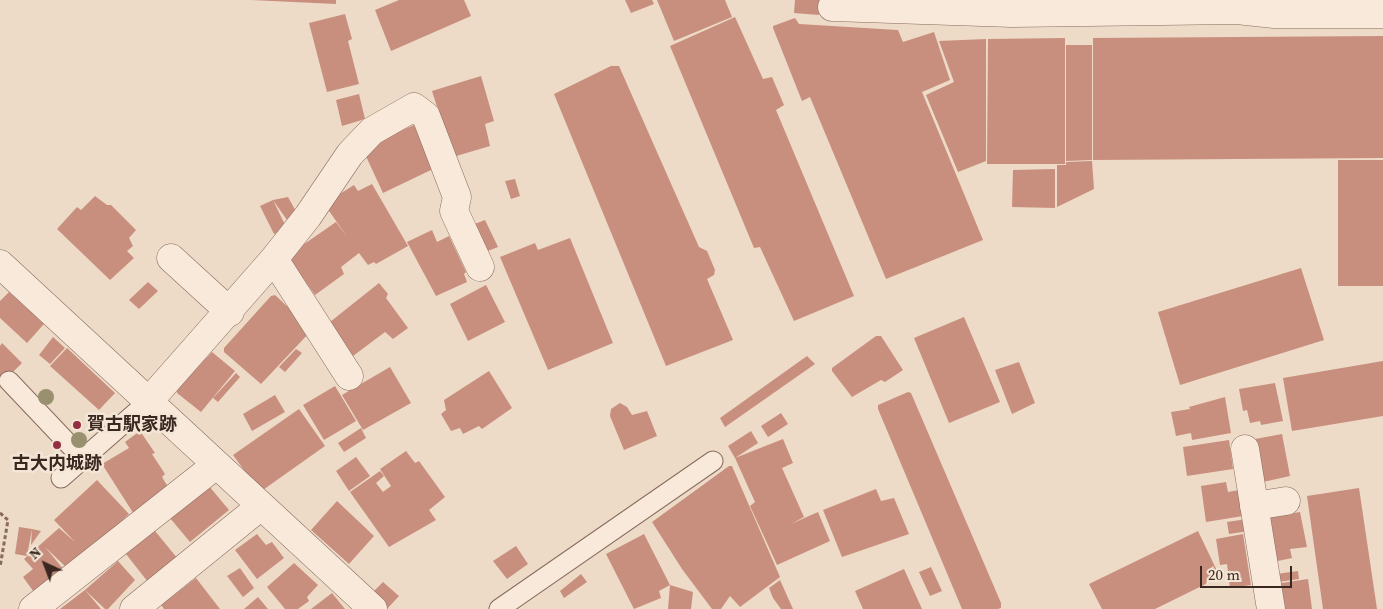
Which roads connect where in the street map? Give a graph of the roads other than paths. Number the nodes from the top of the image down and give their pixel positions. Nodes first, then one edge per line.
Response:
1 (877, 4) edge
2 (1012, 6) edge
3 (1147, 6) edge
4 (832, 7) dead end
5 (1273, 7) edge
6 (1335, 8) edge
7 (1383, 14) edge
8 (171, 258) dead end
9 (274, 259) junction
10 (0, 264) edge
11 (480, 267) dead end
12 (230, 312) junction
13 (349, 376) dead end
14 (9, 381) dead end
15 (149, 401) junction
16 (1245, 449) dead end
17 (82, 458) junction
18 (713, 461) dead end
19 (216, 465) junction
20 (61, 478) dead end
21 (1286, 501) dead end
22 (261, 506) junction
23 (1254, 506) junction
24 (33, 609) edge
25 (134, 609) edge
26 (373, 609) edge
27 (500, 609) edge
28 (1271, 609) edge

1 - 2 street
1 - 4 street
2 - 3 street
3 - 5 street
5 - 6 street
6 - 7 street
8 - 12 street
9 - 11 street
9 - 12 street
9 - 13 street
10 - 15 street
12 - 15 street
14 - 17 lane
15 - 17 lane
15 - 19 street
16 - 23 street
17 - 20 lane
18 - 27 lane
19 - 22 street
19 - 24 street
21 - 23 street
22 - 25 street
22 - 26 street
23 - 28 street

